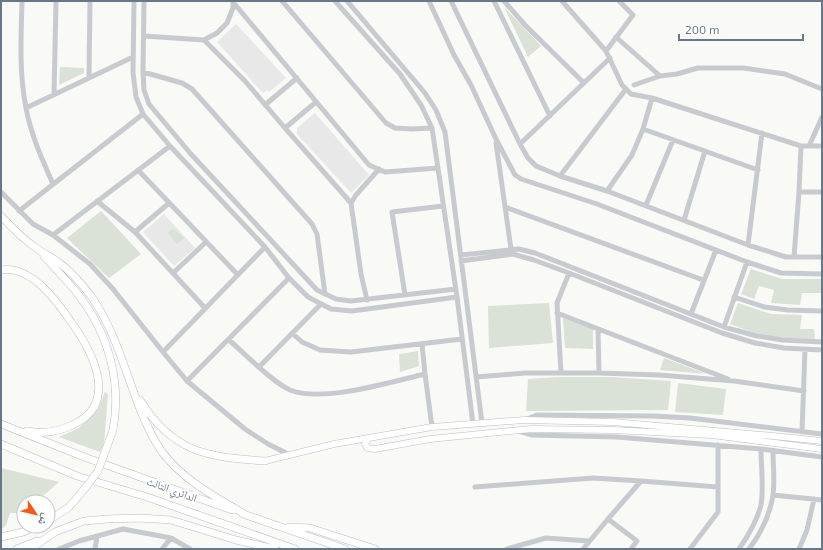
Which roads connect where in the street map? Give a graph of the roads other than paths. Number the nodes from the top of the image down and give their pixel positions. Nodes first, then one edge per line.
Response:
1 (22, 1) edge
2 (56, 1) edge
3 (90, 1) edge
4 (134, 1) edge
5 (144, 1) edge
6 (282, 1) edge
7 (335, 1) edge
8 (347, 1) edge
9 (429, 1) edge
10 (451, 1) edge
11 (494, 1) edge
12 (504, 1) edge
13 (562, 1) edge
14 (619, 1) edge
15 (233, 2) edge
16 (144, 36) junction
17 (616, 37) junction
18 (204, 40) junction
19 (606, 51) junction
20 (133, 57) junction
21 (610, 58) junction
22 (143, 72) junction
23 (660, 76) junction
24 (89, 78) junction
25 (297, 78) junction
26 (584, 83) junction
27 (634, 85) dead end
28 (626, 89) junction
29 (822, 89) edge
30 (54, 95) junction
31 (652, 98) junction
32 (316, 102) junction
33 (265, 105) junction
34 (26, 108) junction
35 (143, 114) junction
36 (550, 116) junction
37 (822, 117) edge
38 (285, 128) junction
39 (432, 128) junction
40 (643, 129) junction
41 (762, 133) junction
42 (496, 139) junction
43 (673, 140) junction
44 (520, 144) junction
45 (170, 146) junction
46 (801, 146) junction
47 (809, 146) junction
48 (822, 146) edge
49 (705, 151) junction
50 (438, 168) junction
51 (379, 169) junction
52 (138, 170) junction
53 (758, 170) junction
54 (560, 176) junction
55 (53, 184) junction
56 (607, 191) junction
57 (1, 192) edge
58 (799, 192) junction
59 (822, 192) edge
60 (97, 201) junction
61 (169, 203) junction
62 (351, 203) junction
63 (646, 205) junction
64 (443, 206) junction
65 (505, 207) junction
66 (19, 211) junction
67 (1, 216) edge
68 (684, 220) junction
69 (135, 232) junction
70 (53, 235) junction
71 (206, 242) junction
72 (748, 244) junction
73 (265, 248) junction
74 (511, 249) junction
75 (39, 250) junction
76 (716, 250) junction
77 (461, 255) junction
78 (794, 257) junction
79 (822, 257) edge
80 (461, 261) junction
81 (747, 262) junction
82 (1, 270) edge
83 (173, 272) junction
84 (569, 273) junction
85 (822, 274) edge
86 (238, 275) junction
87 (289, 278) junction
88 (703, 280) junction
89 (456, 289) junction
90 (325, 294) junction
91 (405, 295) junction
92 (457, 297) junction
93 (734, 297) junction
94 (367, 300) junction
95 (321, 304) junction
96 (206, 308) junction
97 (822, 311) edge
98 (557, 313) junction
99 (691, 314) junction
100 (724, 327) junction
101 (598, 329) junction
102 (292, 333) junction
103 (462, 339) junction
104 (229, 340) junction
105 (822, 342) edge
106 (422, 344) junction
107 (805, 349) junction
108 (822, 350) edge
109 (163, 352) junction
110 (259, 367) junction
111 (561, 373) junction
112 (599, 373) junction
113 (425, 374) junction
114 (476, 377) junction
115 (187, 381) junction
116 (734, 381) junction
117 (130, 383) junction
118 (804, 391) junction
119 (524, 420) junction
120 (482, 423) junction
121 (473, 424) junction
122 (4, 426) edge
123 (432, 427) junction
124 (518, 431) junction
125 (802, 432) junction
126 (822, 434) edge
127 (369, 438) junction
128 (822, 441) edge
129 (1, 444) edge
130 (718, 445) junction
131 (761, 449) junction
132 (822, 449) edge
133 (774, 451) junction
134 (290, 455) junction
135 (822, 456) edge
136 (265, 461) joint
137 (641, 481) junction
138 (475, 487) dead end
139 (718, 487) junction
140 (773, 495) junction
141 (814, 499) junction
142 (822, 500) edge
143 (246, 515) junction
144 (56, 516) edge
145 (608, 518) junction
146 (279, 526) junction
147 (16, 532) edge
148 (1, 537) edge
149 (48, 537) junction
150 (97, 537) junction
151 (171, 538) junction
152 (241, 541) junction
153 (590, 541) junction
154 (17, 549) edge
155 (30, 549) edge
156 (58, 549) edge
157 (95, 549) edge
158 (162, 549) edge
159 (190, 549) edge
160 (263, 549) edge
161 (275, 549) edge
162 (295, 549) edge
163 (345, 549) edge
164 (375, 549) edge
165 (507, 549) edge
166 (583, 549) edge
167 (631, 549) edge
168 (690, 549) edge
169 (739, 549) edge
170 (749, 549) edge
171 (799, 549) edge

1 - 34 street
2 - 30 street
3 - 24 street
4 - 20 street
5 - 16 street
6 - 39 street
7 - 39 street
8 - 77 street
9 - 42 street
10 - 44 street
11 - 36 street
12 - 26 street
13 - 19 street
14 - 17 street
15 - 18 street
15 - 25 street
16 - 18 street
16 - 22 street
17 - 19 street
17 - 23 street
18 - 33 street
19 - 21 street
20 - 24 street
20 - 35 street
21 - 26 street
21 - 28 street
22 - 90 street
22 - 90 street
23 - 27 street
23 - 29 street
24 - 30 street
25 - 32 street
25 - 33 street
26 - 36 street
28 - 31 street
28 - 54 street
30 - 34 street
31 - 40 street
31 - 41 street
32 - 38 street
32 - 51 street
33 - 38 street
34 - 55 street
35 - 45 street
35 - 55 street
36 - 44 street
37 - 47 street
38 - 62 street
39 - 50 street
40 - 43 street
40 - 56 street
41 - 46 street
41 - 53 street
42 - 65 street
42 - 76 street
43 - 49 street
43 - 63 street
44 - 54 street
45 - 52 street
45 - 73 street
46 - 47 street
46 - 58 street
47 - 48 street
49 - 53 street
49 - 68 street
50 - 51 street
50 - 64 street
51 - 62 street
52 - 60 street
52 - 61 street
53 - 72 street
54 - 56 street
55 - 66 street
56 - 63 street
57 - 66 street
58 - 59 street
58 - 78 street
60 - 69 street
60 - 70 street
61 - 69 street
61 - 71 street
62 - 94 street
63 - 68 street
64 - 89 street
64 - 91 street
65 - 74 street
65 - 88 street
66 - 70 street
67 - 75 highway
68 - 72 street
69 - 83 street
70 - 109 street
71 - 83 street
71 - 86 street
72 - 78 street
73 - 86 street
73 - 87 street
74 - 77 street
74 - 99 street
75 - 117 highway
75 - 144 highway, bridge
76 - 81 street
76 - 88 street
77 - 80 street
78 - 79 street
80 - 84 street
80 - 114 street
81 - 85 street
81 - 93 street
82 - 122 highway
83 - 96 street
84 - 98 street
84 - 107 street
86 - 96 street
87 - 95 street
87 - 104 street
88 - 99 street
89 - 91 street
89 - 92 street
90 - 94 street
91 - 94 street
92 - 95 street
92 - 103 street
93 - 97 street
93 - 100 street
95 - 102 street
96 - 109 street
98 - 101 street
98 - 111 street
99 - 100 street
100 - 105 street
101 - 112 street
101 - 116 street
102 - 106 street
102 - 110 street
103 - 106 street
103 - 121 street
104 - 110 street
104 - 115 street
106 - 113 street
107 - 108 street
107 - 118 street
109 - 115 street
110 - 113 street
111 - 112 street
111 - 114 street
112 - 116 street
113 - 123 street
114 - 120 street
115 - 134 street
116 - 118 street
117 - 136 highway
117 - 143 highway
118 - 125 street
119 - 120 main road
119 - 125 street
119 - 128 main road
120 - 121 main road
121 - 123 main road
122 - 143 highway, الدائري الثالث
123 - 127 main road
124 - 127 main road
124 - 130 street
124 - 132 main road
125 - 126 street
127 - 134 main road
129 - 162 highway, الدائري الثالث
130 - 131 street
130 - 139 street
131 - 133 street
131 - 169 street
133 - 135 street
133 - 140 street
134 - 136 main road
137 - 138 street
137 - 139 street
137 - 145 street
139 - 168 street
140 - 141 street
140 - 170 street
141 - 142 street
141 - 171 street
143 - 146 highway, الدائري الثالث
145 - 153 street
145 - 167 street
146 - 163 highway, الدائري الثالث
146 - 164 highway
147 - 148 highway
149 - 152 highway
149 - 154 highway
149 - 155 highway
150 - 151 street
150 - 156 street
150 - 157 street
151 - 158 street
151 - 159 street
152 - 160 highway
152 - 161 highway
153 - 165 street
153 - 166 street

